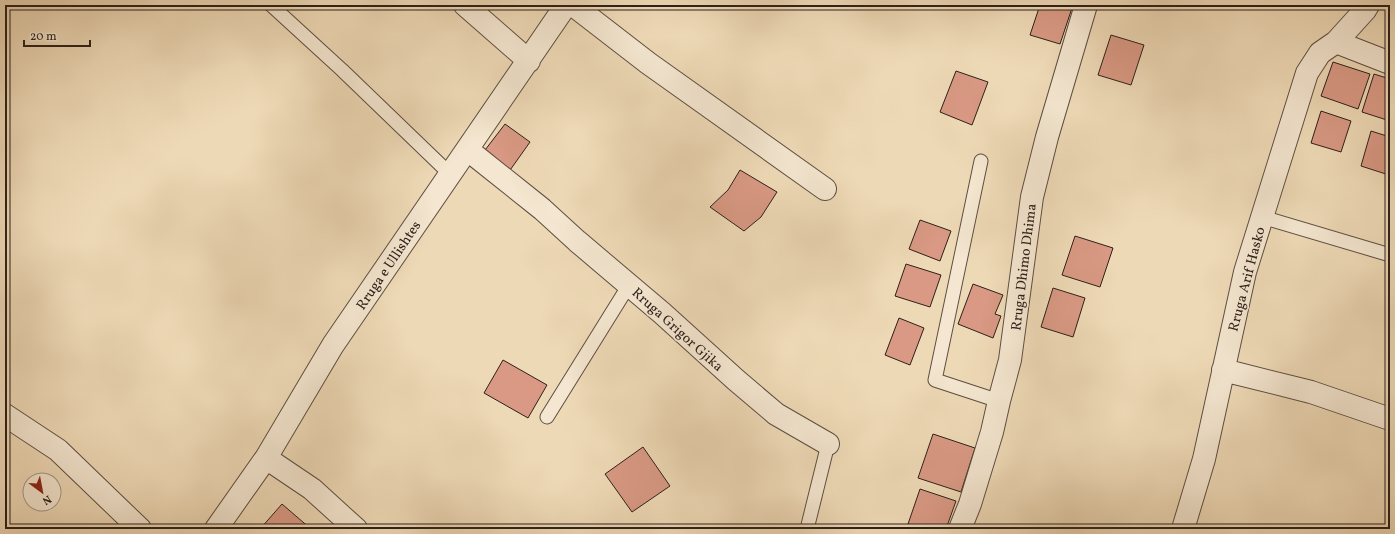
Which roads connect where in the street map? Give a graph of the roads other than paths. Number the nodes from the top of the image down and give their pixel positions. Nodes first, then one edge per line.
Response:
1 (271, 5) edge
2 (465, 5) edge
3 (566, 5) edge
4 (573, 5) edge
5 (1086, 5) edge
6 (1368, 5) edge
7 (1336, 42) junction
8 (529, 61) junction
9 (1390, 63) edge
10 (468, 150) junction
11 (981, 161) dead end
12 (450, 174) junction
13 (825, 189) dead end
14 (1262, 217) junction
15 (1390, 255) edge
16 (629, 285) junction
17 (1223, 370) junction
18 (999, 401) junction
19 (5, 415) edge
20 (547, 417) dead end
21 (1390, 419) edge
22 (828, 444) joint
23 (266, 458) junction
24 (140, 529) edge
25 (216, 529) edge
26 (356, 529) edge
27 (808, 529) edge
28 (960, 529) edge
29 (1183, 529) edge

1 - 12 lane
2 - 8 street
3 - 8 street, Rruga e Ullishtes
4 - 13 street
5 - 18 street, Rruga Dhimo Dhima
6 - 7 street, Rruga Arif Hasko
7 - 9 street
7 - 14 street, Rruga Arif Hasko
8 - 10 street, Rruga e Ullishtes
10 - 12 street, Rruga e Ullishtes
10 - 16 street, Rruga Grigor Gjika
11 - 18 lane
12 - 23 street, Rruga e Ullishtes
14 - 15 lane
14 - 17 street, Rruga Arif Hasko
16 - 20 lane
16 - 22 street, Rruga Grigor Gjika
17 - 21 street
17 - 29 street, Rruga Arif Hasko
18 - 28 street, Rruga Dhimo Dhima
19 - 24 street
22 - 27 lane, Rruga Grigor Gjika
23 - 25 street, Rruga e Ullishtes
23 - 26 street

